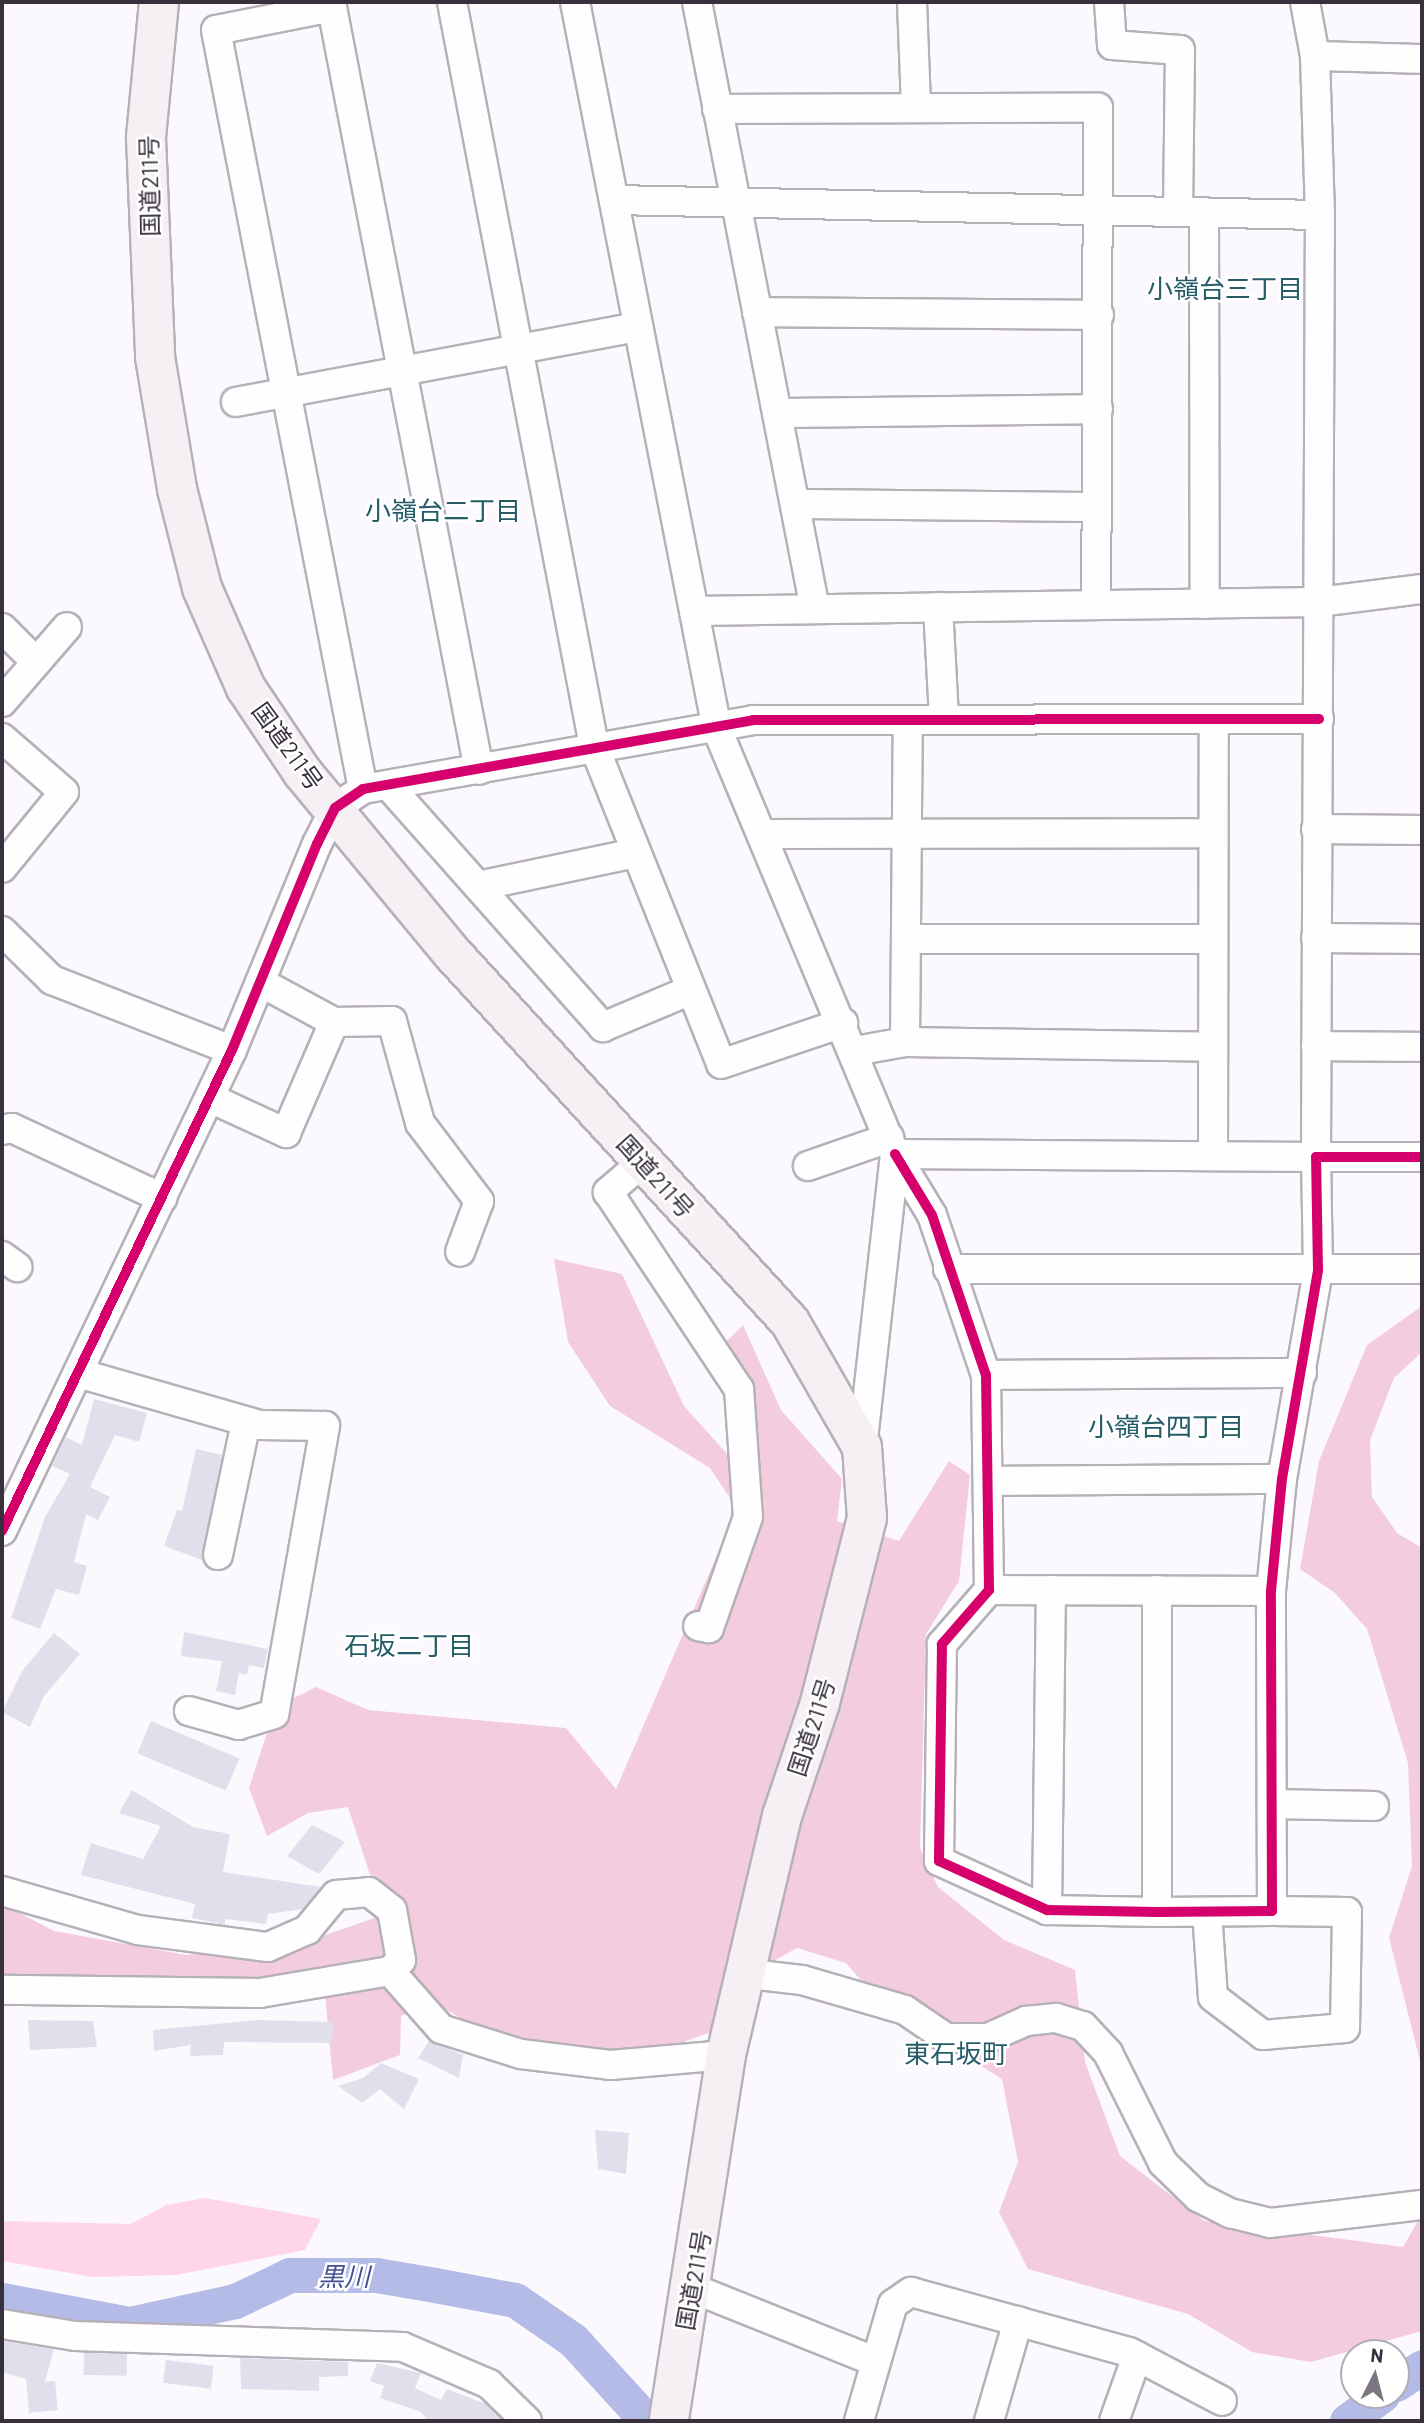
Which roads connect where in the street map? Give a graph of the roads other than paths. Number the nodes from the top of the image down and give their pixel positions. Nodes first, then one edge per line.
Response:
1 (159, 2) edge
2 (452, 2) edge
3 (575, 2) edge
4 (697, 2) edge
5 (912, 2) edge
6 (1110, 2) edge
7 (1305, 2) edge
8 (331, 4) edge
9 (1315, 56) junction
10 (1422, 59) edge
11 (916, 108) junction
12 (717, 109) junction
13 (614, 200) junction
14 (735, 202) junction
15 (1100, 206) junction
16 (1191, 212) junction
17 (1320, 215) junction
18 (757, 313) junction
19 (1099, 314) junction
20 (638, 327) junction
21 (516, 349) junction
22 (402, 371) junction
23 (286, 393) junction
24 (236, 402) dead end
25 (1098, 409) junction
26 (777, 413) junction
27 (795, 504) junction
28 (1097, 507) junction
29 (1422, 589) edge
30 (1319, 602) junction
31 (1205, 604) junction
32 (1096, 605) junction
33 (937, 607) junction
34 (815, 609) junction
35 (694, 611) junction
36 (66, 627) dead end
37 (2, 628) edge
38 (36, 662) junction
39 (2, 702) edge
40 (944, 719) junction
41 (1319, 719) junction
42 (908, 720) junction
43 (1214, 720) junction
44 (717, 729) junction
45 (2, 738) edge
46 (594, 746) junction
47 (479, 770) junction
48 (362, 794) junction
49 (1316, 829) junction
50 (907, 830) junction
51 (1422, 830) edge
52 (1213, 833) junction
53 (762, 834) junction
54 (636, 853) junction
55 (2, 868) edge
56 (478, 886) junction
57 (2, 931) edge
58 (1316, 938) junction
59 (906, 939) junction
60 (1213, 939) junction
61 (1422, 939) edge
62 (260, 982) junction
63 (691, 990) junction
64 (334, 1023) junction
65 (843, 1023) junction
66 (905, 1042) junction
67 (1316, 1046) junction
68 (1213, 1047) junction
69 (1422, 1047) edge
70 (232, 1050) junction
71 (855, 1051) junction
72 (210, 1098) junction
73 (2, 1130) edge
74 (892, 1147) junction
75 (1213, 1155) junction
76 (1316, 1157) junction
77 (1422, 1157) edge
78 (644, 1161) junction
79 (808, 1166) dead end
80 (162, 1198) junction
81 (460, 1252) dead end
82 (948, 1269) junction
83 (1422, 1269) edge
84 (1318, 1270) junction
85 (78, 1373) junction
86 (1302, 1373) junction
87 (986, 1374) junction
88 (246, 1422) junction
89 (862, 1447) junction
90 (1282, 1479) junction
91 (988, 1481) junction
92 (2, 1531) edge
93 (218, 1555) dead end
94 (989, 1590) junction
95 (1051, 1590) junction
96 (1157, 1590) junction
97 (1271, 1591) junction
98 (698, 1626) dead end
99 (188, 1711) dead end
100 (1272, 1804) junction
101 (1374, 1806) dead end
102 (2, 1891) edge
103 (1047, 1910) junction
104 (1272, 1911) junction
105 (1157, 1912) junction
106 (1207, 1912) junction
107 (390, 1970) junction
108 (750, 1974) junction
109 (2, 1990) edge
110 (726, 2055) junction
111 (1422, 2205) edge
112 (692, 2288) junction
113 (1018, 2321) junction
114 (2, 2324) edge
115 (1136, 2356) junction
116 (876, 2362) junction
117 (1222, 2401) dead end
118 (671, 2410) edge
119 (527, 2421) edge
120 (859, 2421) edge
121 (989, 2421) edge
122 (1114, 2421) edge

1 - 48 highway, 国道211号
2 - 21 street
3 - 13 street
4 - 12 street
5 - 11 street
6 - 16 street
7 - 9 street
8 - 22 street
8 - 23 street
9 - 10 street
9 - 17 street
11 - 12 street
11 - 15 street
12 - 14 street
13 - 14 street
13 - 20 street
14 - 15 street
14 - 18 street
15 - 16 street
15 - 19 street
16 - 17 street
16 - 31 street
17 - 30 street
18 - 19 street
18 - 26 street
19 - 25 street
20 - 21 street
20 - 35 street
21 - 22 street
21 - 46 street
22 - 23 street
22 - 47 street
23 - 24 street
23 - 48 street
25 - 26 street
25 - 28 street
26 - 27 street
27 - 28 street
27 - 34 street
28 - 32 street
29 - 30 street
30 - 31 street
30 - 41 street
31 - 32 street
32 - 33 street
33 - 34 street
33 - 40 street
34 - 35 street
35 - 44 street
36 - 38 street
37 - 38 street
38 - 39 street
40 - 42 street
40 - 43 street
41 - 43 street
41 - 49 street
42 - 44 street
42 - 50 street
43 - 52 street
44 - 46 street
44 - 53 street
45 - 55 street
46 - 47 street
46 - 54 street
47 - 48 street
48 - 56 street
48 - 62 street
48 - 78 highway, 国道211号
49 - 51 street
49 - 58 street
50 - 52 street
50 - 53 street
50 - 59 street
52 - 60 street
53 - 65 street
54 - 56 street
54 - 63 street
56 - 63 street
57 - 70 street
58 - 61 street
58 - 67 street
59 - 60 street
59 - 66 street
60 - 68 street
62 - 64 street
62 - 70 street
63 - 65 street
64 - 72 street
64 - 81 street
65 - 71 street
66 - 68 street
66 - 71 street
67 - 69 street
67 - 76 street
68 - 75 street
70 - 72 street
71 - 74 street
72 - 80 street
73 - 80 street
74 - 75 street
74 - 79 street
74 - 82 street
74 - 89 street
75 - 76 street
76 - 77 street
76 - 84 street
78 - 89 highway, 国道211号
78 - 98 street
80 - 85 street
82 - 84 street
82 - 87 street
83 - 84 street
84 - 86 street
85 - 88 street
85 - 92 street
86 - 87 street
86 - 90 street
87 - 91 street
88 - 93 street
88 - 99 street
89 - 108 highway, 国道211号
90 - 91 street
90 - 97 street
91 - 94 street
94 - 95 street
94 - 103 street
95 - 96 street
95 - 103 street
96 - 97 street
96 - 105 street
97 - 100 street
100 - 101 street
100 - 104 street
102 - 107 street
103 - 105 street
104 - 106 street
104 - 106 street
105 - 106 street
107 - 109 street
107 - 110 street
108 - 110 highway, 国道211号
108 - 111 street
110 - 112 highway, 国道211号
112 - 116 street
112 - 118 highway, 国道211号
113 - 115 street
113 - 116 street
113 - 121 street
114 - 119 street
115 - 117 street
115 - 122 street
116 - 120 street

